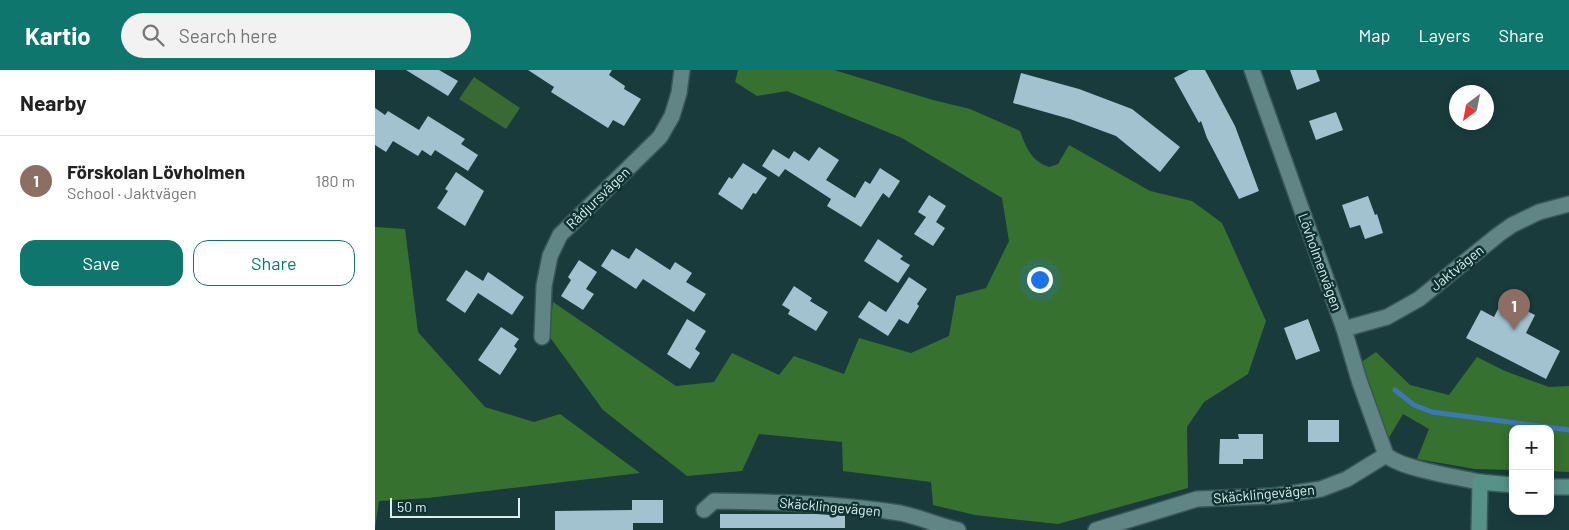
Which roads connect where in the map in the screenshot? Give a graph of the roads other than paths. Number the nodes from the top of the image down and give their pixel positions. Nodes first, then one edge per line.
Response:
1 (682, 70) edge
2 (1252, 70) edge
3 (1569, 204) edge
4 (1344, 329) junction
5 (542, 338) dead end
6 (1386, 455) junction
7 (1480, 482) junction
8 (1509, 485) edge
9 (1554, 487) edge
10 (1569, 487) edge
11 (704, 510) dead end
12 (958, 530) edge
13 (1096, 530) edge
14 (1479, 530) edge

1 - 5 street, Rådjursvägen
2 - 4 street, Lövholmenvägen
3 - 4 street, Jaktvägen
4 - 6 street, Lövholmenvägen
6 - 7 street
6 - 13 street, Skäcklingevägen
7 - 8 street
7 - 14 street
9 - 10 street
11 - 12 street, Skäcklingevägen

